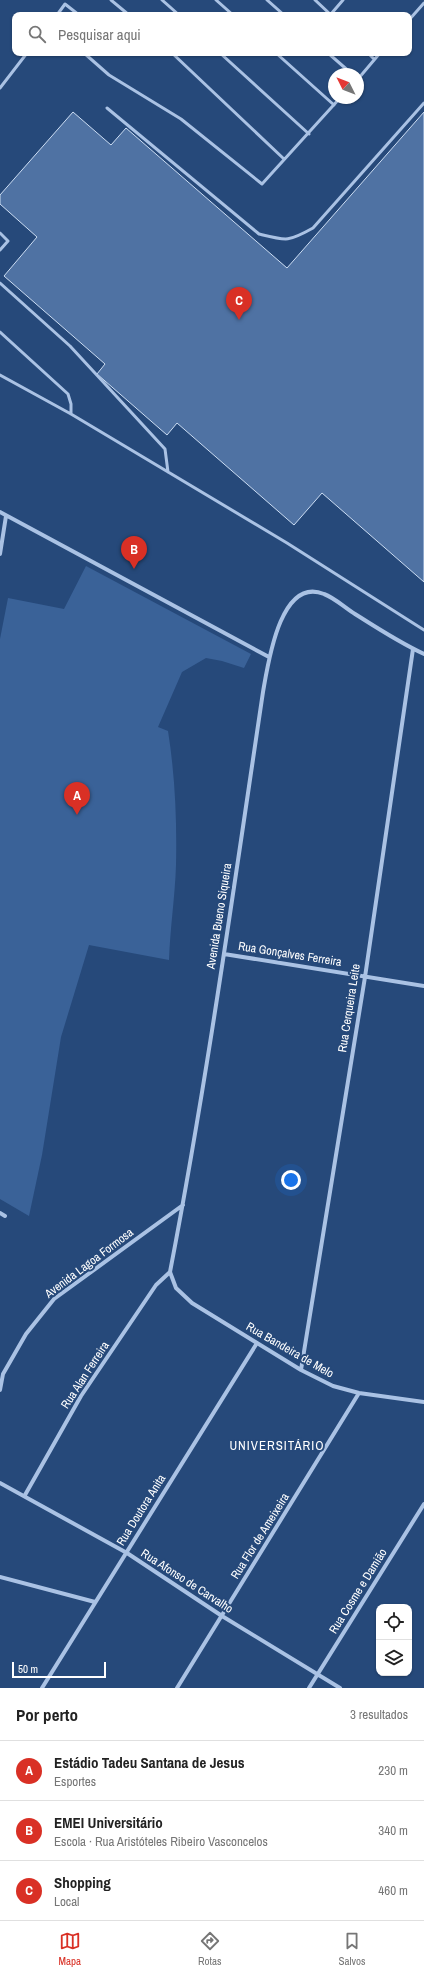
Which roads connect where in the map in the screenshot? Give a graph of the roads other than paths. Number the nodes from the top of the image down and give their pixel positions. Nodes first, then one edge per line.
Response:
1 (111, 0) edge
2 (162, 0) edge
3 (216, 0) edge
4 (267, 0) edge
5 (315, 0) edge
6 (343, 0) edge
7 (424, 3) edge
8 (59, 12) edge
9 (75, 12) edge
10 (125, 12) edge
11 (176, 12) edge
12 (230, 12) edge
13 (281, 12) edge
14 (328, 12) edge
15 (333, 12) edge
16 (412, 17) edge
17 (25, 56) edge
18 (87, 56) edge
19 (175, 56) edge
20 (223, 56) edge
21 (279, 56) edge
22 (331, 56) edge
23 (371, 56) edge
24 (377, 56) edge
25 (374, 59) junction
26 (345, 68) edge
27 (364, 72) edge
28 (0, 88) edge
29 (328, 99) edge
30 (424, 102) edge
31 (334, 104) edge
32 (107, 108) dead end
33 (309, 134) junction
34 (284, 159) junction
35 (0, 233) edge
36 (0, 250) edge
37 (0, 283) edge
38 (0, 332) edge
39 (0, 375) edge
40 (72, 414) junction
41 (168, 472) junction
42 (0, 512) edge
43 (6, 516) junction
44 (0, 554) edge
45 (424, 630) edge
46 (413, 649) junction
47 (424, 654) edge
48 (269, 657) junction
49 (224, 954) junction
50 (365, 977) junction
51 (424, 986) edge
52 (183, 1206) junction
53 (0, 1213) edge
54 (5, 1216) dead end
55 (170, 1272) junction
56 (257, 1343) junction
57 (301, 1370) junction
58 (0, 1390) edge
59 (359, 1393) junction
60 (424, 1402) edge
61 (0, 1483) edge
62 (25, 1495) junction
63 (424, 1504) edge
64 (126, 1553) junction
65 (0, 1577) edge
66 (95, 1602) junction
67 (222, 1616) junction
68 (318, 1674) junction
69 (42, 1688) edge
70 (176, 1688) edge
71 (309, 1688) edge
72 (340, 1688) edge

1 - 10 lane
2 - 11 lane
3 - 12 lane
4 - 13 lane
5 - 14 lane
6 - 15 lane
7 - 16 lane
8 - 9 lane
17 - 28 lane
18 - 34 lane
19 - 34 lane
20 - 33 lane
21 - 29 lane
22 - 26 lane
23 - 25 lane
24 - 25 lane
25 - 27 lane
30 - 32 lane
31 - 33 lane
33 - 34 lane
35 - 36 lane
37 - 41 lane
38 - 40 lane
39 - 40 lane
40 - 41 lane
41 - 45 lane
42 - 43 street
43 - 44 street
43 - 48 street
46 - 47 street
46 - 48 street, Avenida Bueno Siqueira
46 - 50 street, Rua Cerqueira Leite
48 - 49 street, Avenida Bueno Siqueira
49 - 50 street, Rua Gonçalves Ferreira
49 - 52 street, Avenida Bueno Siqueira
50 - 51 street, Rua Gonçalves Ferreira
50 - 57 street, Rua Cerqueira Leite
52 - 55 street, Avenida Bueno Siqueira
52 - 58 street, Avenida Lagoa Formosa
53 - 54 street
55 - 56 street, Rua Bandeira de Melo
55 - 62 street, Rua Alan Ferreira
56 - 57 street, Rua Bandeira de Melo
56 - 64 street, Rua Doutora Anita
57 - 59 street, Rua Bandeira de Melo
59 - 60 street, Rua Bandeira de Melo
59 - 67 street, Rua Flor de Ameixeira
61 - 62 street, Rua Afonso de Carvalho
62 - 64 street, Rua Afonso de Carvalho
63 - 68 street, Rua Cosme e Damião
64 - 66 street, Rua Doutora Anita
64 - 67 street, Rua Afonso de Carvalho
65 - 66 street
66 - 69 street, Rua Doutora Anita
67 - 68 street, Rua Afonso de Carvalho
67 - 70 street, Rua Flor de Ameixeira
68 - 71 street, Rua Cosme e Damião
68 - 72 street, Rua Afonso de Carvalho

